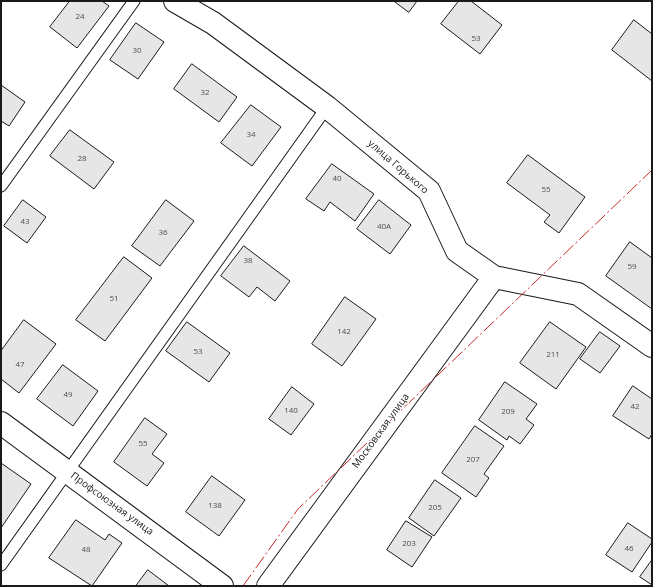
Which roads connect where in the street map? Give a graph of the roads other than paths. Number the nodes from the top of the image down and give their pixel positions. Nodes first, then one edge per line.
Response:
1 (134, 1) edge
2 (175, 1) edge
3 (327, 107) junction
4 (1, 186) edge
5 (494, 277) junction
6 (652, 346) edge
7 (1, 423) edge
8 (67, 472) junction
9 (1, 565) edge
10 (222, 586) edge
11 (268, 586) edge

1 - 4 lane
2 - 3 street, улица Горького
3 - 5 street, улица Горького
3 - 8 lane
5 - 6 street, улица Горького
5 - 11 street, Московская улица
7 - 8 street, Профсоюзная улица
8 - 9 lane
8 - 10 street, Профсоюзная улица

